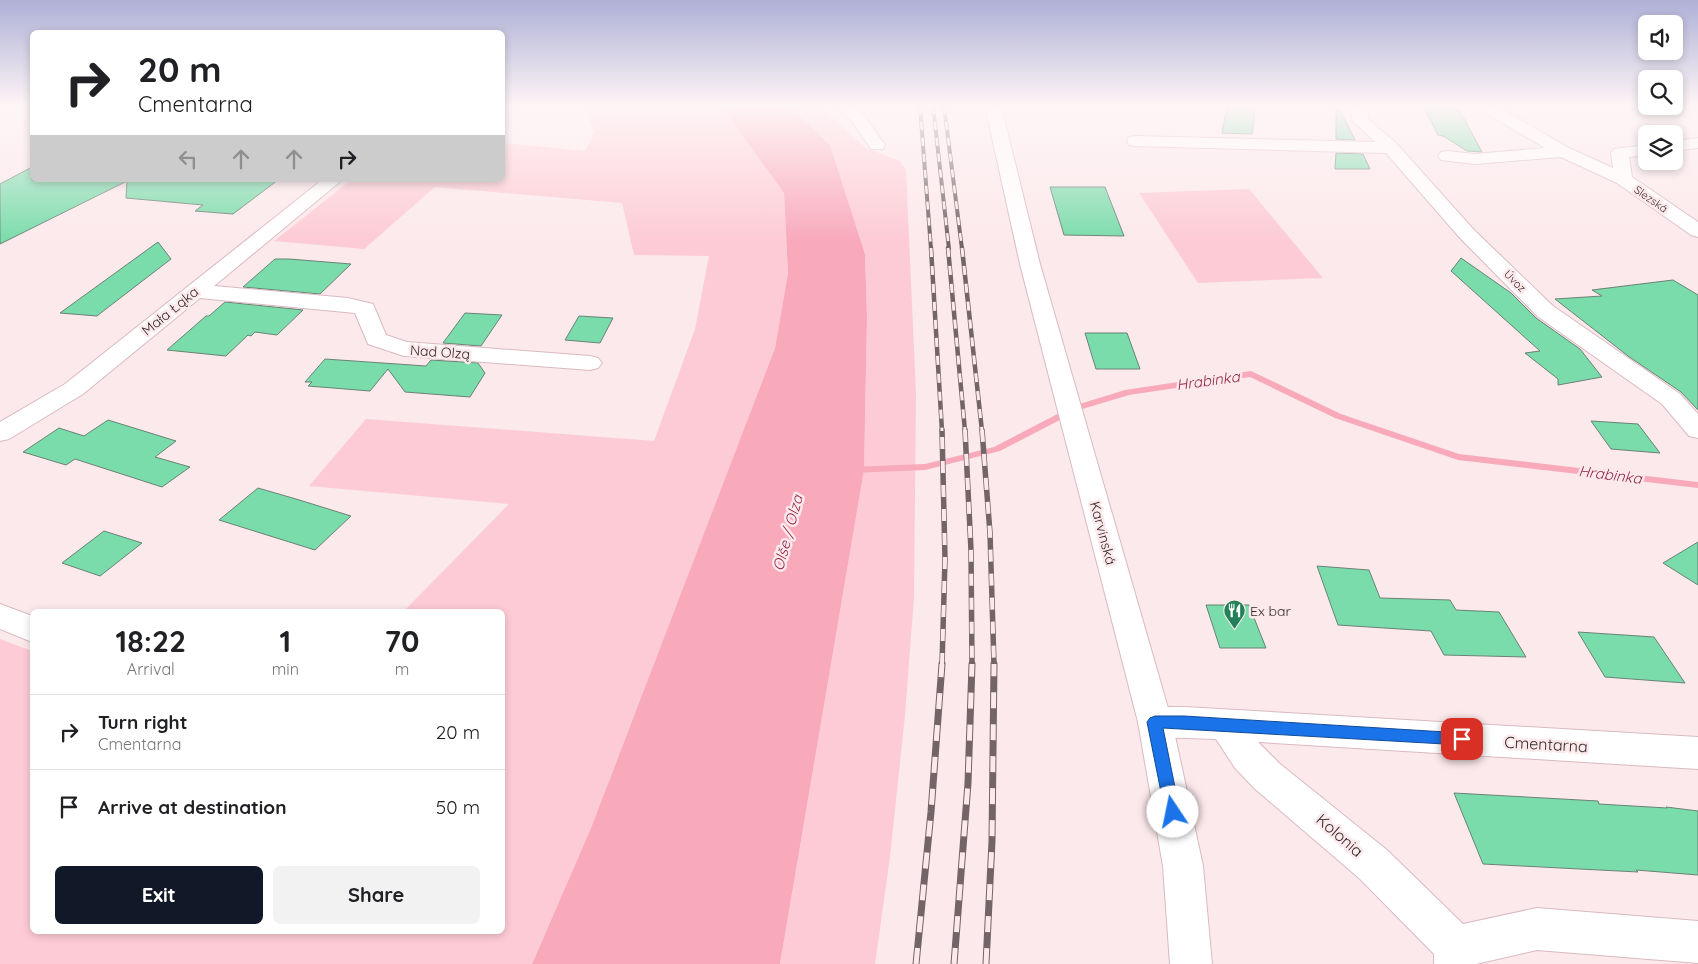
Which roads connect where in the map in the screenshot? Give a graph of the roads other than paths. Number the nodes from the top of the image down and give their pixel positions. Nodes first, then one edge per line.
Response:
1 (1004, 151) edge
2 (1395, 151) edge
3 (1637, 151) edge
4 (1563, 152) joint
5 (1447, 156) dead end
6 (1623, 179) junction
7 (330, 182) edge
8 (1698, 231) edge
9 (194, 291) junction
10 (590, 363) dead end
11 (1698, 430) edge
12 (0, 433) edge
13 (0, 616) edge
14 (30, 628) edge
15 (1155, 722) junction
16 (1226, 724) junction
17 (1698, 753) edge
18 (1694, 948) edge
19 (1456, 955) edge
20 (1191, 964) edge

1 - 15 street, Karvinská
2 - 11 street, Úvoz
3 - 6 street, Slezská
4 - 5 street
4 - 6 street
6 - 8 street, Slezská
7 - 9 street, Mała Łąka
9 - 10 street, Nad Olzą
9 - 12 street, Mała Łąka
13 - 14 street
15 - 16 street, Cmentarna
15 - 20 street, Karvinská
16 - 17 street, Cmentarna
16 - 19 street, Kolonia
18 - 19 street, Kolonia

